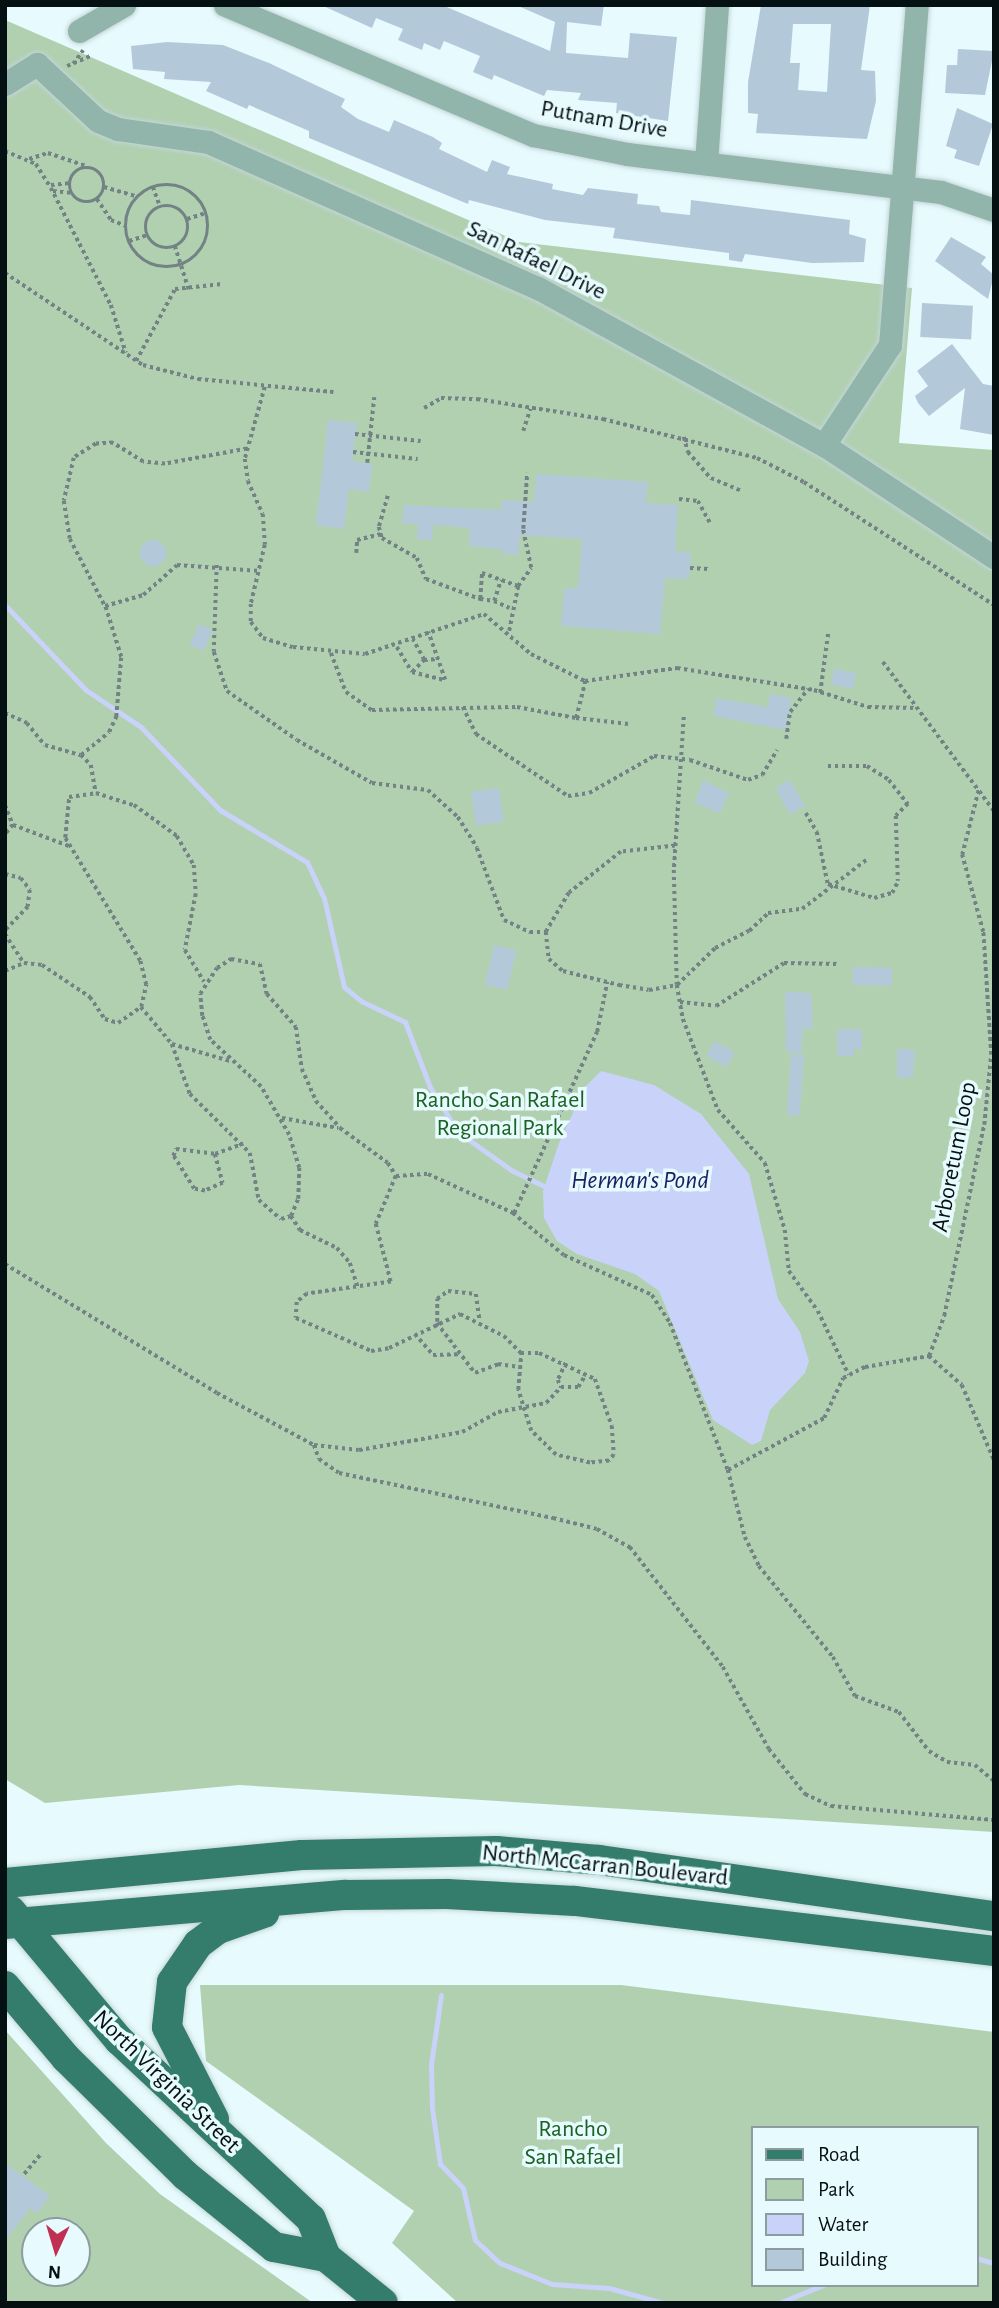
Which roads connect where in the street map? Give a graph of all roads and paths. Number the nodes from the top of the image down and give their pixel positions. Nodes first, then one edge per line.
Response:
1 (124, 5) edge
2 (225, 5) edge
3 (717, 5) edge
4 (917, 5) edge
5 (79, 31) dead end
6 (90, 57) dead end
7 (67, 66) dead end
8 (5, 83) edge
9 (5, 151) edge
10 (29, 159) junction
11 (706, 163) junction
12 (87, 167) junction
13 (69, 183) junction
14 (50, 186) junction
15 (906, 186) junction
16 (104, 187) junction
17 (153, 187) junction
18 (53, 191) junction
19 (71, 193) junction
20 (138, 197) junction
21 (97, 199) junction
22 (160, 206) junction
23 (994, 210) edge
24 (206, 213) junction
25 (187, 219) junction
26 (126, 226) junction
27 (147, 235) junction
28 (129, 241) junction
29 (175, 246) junction
30 (181, 264) junction
31 (5, 272) edge
32 (222, 284) dead end
33 (189, 290) junction
34 (127, 355) junction
35 (136, 361) junction
36 (265, 387) junction
37 (333, 392) dead end
38 (374, 397) dead end
39 (424, 408) dead end
40 (530, 409) junction
41 (523, 431) dead end
42 (355, 434) dead end
43 (370, 436) junction
44 (684, 437) junction
45 (421, 441) dead end
46 (824, 445) junction
47 (247, 449) junction
48 (353, 452) dead end
49 (368, 454) junction
50 (418, 459) dead end
51 (367, 463) dead end
52 (527, 473) dead end
53 (742, 491) dead end
54 (388, 496) dead end
55 (678, 499) dead end
56 (711, 524) dead end
57 (381, 534) junction
58 (356, 553) dead end
59 (994, 558) edge
60 (217, 565) junction
61 (690, 568) dead end
62 (708, 569) dead end
63 (261, 571) junction
64 (502, 580) junction
65 (518, 586) junction
66 (480, 599) junction
67 (494, 601) junction
68 (994, 605) edge
69 (104, 606) junction
70 (510, 608) junction
71 (509, 631) junction
72 (428, 632) junction
73 (828, 633) dead end
74 (413, 640) junction
75 (397, 647) junction
76 (331, 653) junction
77 (438, 659) junction
78 (424, 660) junction
79 (883, 662) dead end
80 (412, 672) junction
81 (585, 681) junction
82 (808, 689) junction
83 (820, 693) junction
84 (463, 707) junction
85 (915, 708) junction
86 (5, 713) edge
87 (684, 717) dead end
88 (576, 719) junction
89 (629, 724) dead end
90 (786, 739) dead end
91 (778, 750) dead end
92 (81, 755) junction
93 (680, 758) junction
94 (828, 766) dead end
95 (979, 788) junction
96 (96, 793) junction
97 (5, 805) edge
98 (994, 810) edge
99 (806, 813) dead end
100 (13, 825) junction
101 (5, 835) edge
102 (69, 846) junction
103 (675, 846) junction
104 (866, 860) dead end
105 (5, 874) edge
106 (5, 932) edge
107 (546, 932) junction
108 (24, 963) junction
109 (838, 964) dead end
110 (5, 971) edge
111 (205, 982) junction
112 (607, 982) junction
113 (677, 985) junction
114 (680, 1002) junction
115 (141, 1007) junction
116 (172, 1044) junction
117 (233, 1061) junction
118 (282, 1118) junction
119 (340, 1128) junction
120 (243, 1144) junction
121 (215, 1154) junction
122 (396, 1176) junction
123 (513, 1213) junction
124 (291, 1216) junction
125 (5, 1264) edge
126 (359, 1290) junction
127 (480, 1321) junction
128 (437, 1323) junction
129 (415, 1334) junction
130 (521, 1353) junction
131 (458, 1354) junction
132 (929, 1356) junction
133 (566, 1363) junction
134 (520, 1367) junction
135 (849, 1375) junction
136 (585, 1376) junction
137 (561, 1387) junction
138 (522, 1410) junction
139 (314, 1445) junction
140 (994, 1460) edge
141 (728, 1470) junction
142 (994, 1781) edge
143 (994, 1820) edge
144 (5, 1883) edge
145 (346, 1895) junction
146 (994, 1916) edge
147 (10, 1917) edge
148 (994, 1951) edge
149 (5, 1986) edge
150 (5, 2014) edge
151 (66, 2058) junction
152 (230, 2146) junction
153 (40, 2155) dead end
154 (24, 2174) dead end
155 (326, 2257) junction
156 (383, 2303) edge

1 - 5 street
2 - 11 street, Putnam Drive
3 - 11 street
4 - 15 street
6 - 7 path
8 - 46 street, San Rafael Drive
9 - 10 path
10 - 12 path
10 - 14 path
11 - 15 street, Putnam Drive
12 - 13 path
12 - 16 path
13 - 14 path
13 - 19 path
14 - 18 path
15 - 23 street, Putnam Drive
15 - 46 street
16 - 20 path
16 - 21 path
17 - 20 path
17 - 22 path
17 - 24 path
18 - 19 path
18 - 34 path
19 - 21 path
20 - 26 path
21 - 26 path
22 - 25 path
22 - 27 path
24 - 25 path
24 - 30 path
25 - 29 path
26 - 28 path
27 - 28 path
27 - 29 path
28 - 30 path
29 - 30 path
30 - 33 path
31 - 34 path
32 - 33 path
33 - 35 path
34 - 35 path
35 - 36 path
36 - 37 path
36 - 47 path
38 - 43 path
39 - 40 path
40 - 41 path
40 - 44 path
42 - 43 path
43 - 45 path
43 - 49 path
44 - 53 path
44 - 68 path
46 - 59 street, San Rafael Drive
47 - 63 path
47 - 69 path
48 - 49 path
49 - 50 path
49 - 51 path
52 - 65 path
54 - 57 path
55 - 56 path
57 - 58 path
57 - 66 path
60 - 63 path
60 - 69 path
60 - 107 path
61 - 62 path
63 - 76 path
64 - 65 path
64 - 66 path
64 - 67 path
65 - 70 path
66 - 67 path
67 - 70 path
69 - 92 path
70 - 71 path
71 - 72 path
71 - 81 path
72 - 74 path
72 - 77 path
73 - 83 path
74 - 75 path
74 - 78 path
75 - 76 path
75 - 80 path
76 - 84 path
77 - 78 path
77 - 80 path
78 - 80 path
79 - 85 path
81 - 82 path
81 - 88 path
82 - 83 path
82 - 90 path
83 - 85 path
84 - 88 path
84 - 93 path
85 - 95 path
86 - 92 path
87 - 93 path
88 - 89 path
91 - 93 path
92 - 96 path
93 - 103 path
94 - 99 path, bridge
95 - 98 path
95 - 132 path, Arboretum Loop
96 - 102 path
96 - 111 path
97 - 100 path
100 - 101 path
100 - 102 path
102 - 115 path
103 - 107 path
103 - 113 path
104 - 113 path
105 - 106 path
106 - 108 path
107 - 112 path
108 - 110 path
108 - 115 path
109 - 114 path
111 - 117 path
111 - 119 path
112 - 113 path
112 - 123 path
113 - 114 path
114 - 135 path
115 - 116 path
116 - 117 path
116 - 120 path
117 - 118 path
118 - 119 path
118 - 124 path
119 - 122 path
120 - 121 path
120 - 124 path
121 - 121 path
122 - 123 path
122 - 126 path
123 - 141 path
124 - 126 path
125 - 139 path
126 - 129 path
127 - 128 path
127 - 128 path
127 - 130 path
128 - 129 path
128 - 131 path
129 - 131 path
130 - 133 path
130 - 134 path
131 - 134 path
132 - 135 path
132 - 140 path
133 - 136 path
133 - 137 path
134 - 138 path
135 - 141 path
136 - 137 path
136 - 138 path
137 - 138 path
138 - 139 path
139 - 143 path
141 - 142 path
144 - 146 main road, North McCarran Boulevard
145 - 147 main road, North McCarran Boulevard
145 - 148 main road, North McCarran Boulevard
145 - 152 main road
147 - 152 main road, North Virginia Street
149 - 151 main road, North Virginia Street
150 - 151 main road
151 - 155 main road, North Virginia Street
152 - 155 main road, North Virginia Street
153 - 154 path
155 - 156 main road, North Virginia Street

